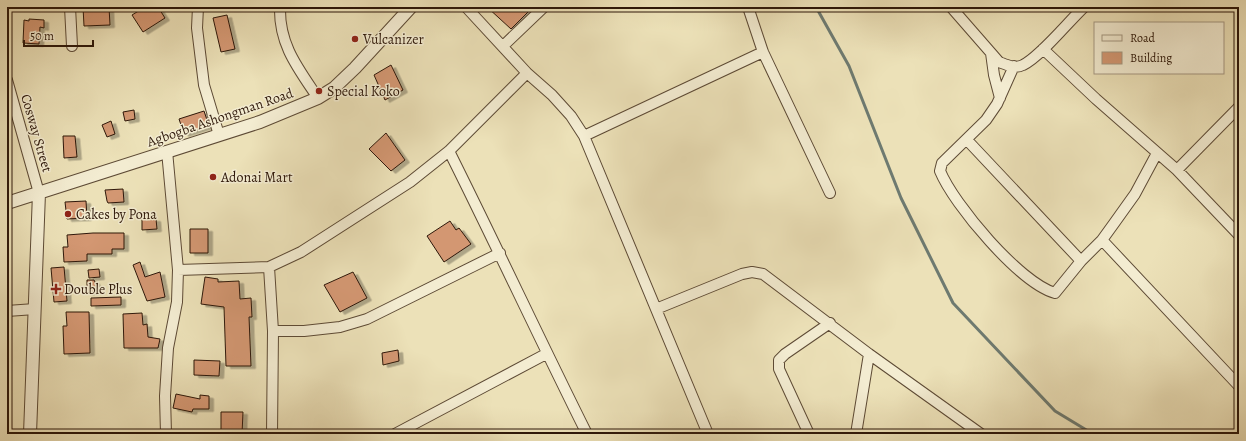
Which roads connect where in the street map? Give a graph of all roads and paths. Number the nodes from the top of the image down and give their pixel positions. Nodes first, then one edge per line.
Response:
1 (70, 7) edge
2 (198, 7) edge
3 (280, 7) edge
4 (411, 7) edge
5 (466, 7) edge
6 (544, 7) edge
7 (748, 7) edge
8 (951, 7) edge
9 (1084, 7) edge
10 (72, 46) dead end
11 (503, 46) junction
12 (1043, 49) junction
13 (763, 52) junction
14 (991, 53) junction
15 (1014, 66) junction
16 (527, 73) junction
17 (7, 80) edge
18 (318, 98) junction
19 (1000, 98) junction
20 (1239, 107) edge
21 (219, 135) junction
22 (584, 136) junction
23 (967, 140) junction
24 (167, 151) junction
25 (449, 151) junction
26 (1157, 153) junction
27 (1177, 170) junction
28 (39, 193) junction
29 (830, 193) dead end
30 (7, 203) edge
31 (1239, 235) edge
32 (1102, 240) junction
33 (500, 253) junction
34 (1081, 261) junction
35 (269, 267) junction
36 (178, 270) junction
37 (656, 309) junction
38 (35, 310) junction
39 (7, 311) edge
40 (830, 323) junction
41 (273, 331) junction
42 (546, 354) junction
43 (870, 354) junction
44 (1239, 386) edge
45 (979, 433) edge
46 (30, 434) edge
47 (166, 434) edge
48 (272, 434) edge
49 (395, 434) edge
50 (587, 434) edge
51 (708, 434) edge
52 (809, 434) edge
53 (856, 434) edge

1 - 10 street
2 - 21 street
3 - 18 street
4 - 18 street, Agbogba Ashongman Road
5 - 11 street
6 - 11 street
7 - 13 street
8 - 14 street
9 - 12 street
11 - 16 street
12 - 15 street
12 - 26 street
13 - 22 street
13 - 29 street
14 - 15 street
14 - 19 street
15 - 19 street
16 - 22 street
16 - 25 street
17 - 28 street, Cosway Street
18 - 21 street, Agbogba Ashongman Road
19 - 23 street
20 - 27 street
21 - 24 street, Agbogba Ashongman Road
22 - 37 street
23 - 34 street
23 - 34 street
24 - 28 street, Agbogba Ashongman Road
24 - 36 street
25 - 33 street
25 - 35 street
26 - 27 street
26 - 32 street
27 - 31 street
28 - 30 street, Agbogba Ashongman Road
28 - 38 street
32 - 34 street
32 - 44 street
33 - 41 street
33 - 42 street
35 - 36 street
35 - 41 street
36 - 47 street
37 - 40 street
37 - 51 street
38 - 39 street
38 - 46 street
40 - 43 street
40 - 52 street
41 - 48 street
42 - 49 street
42 - 50 street
43 - 45 street
43 - 53 street

